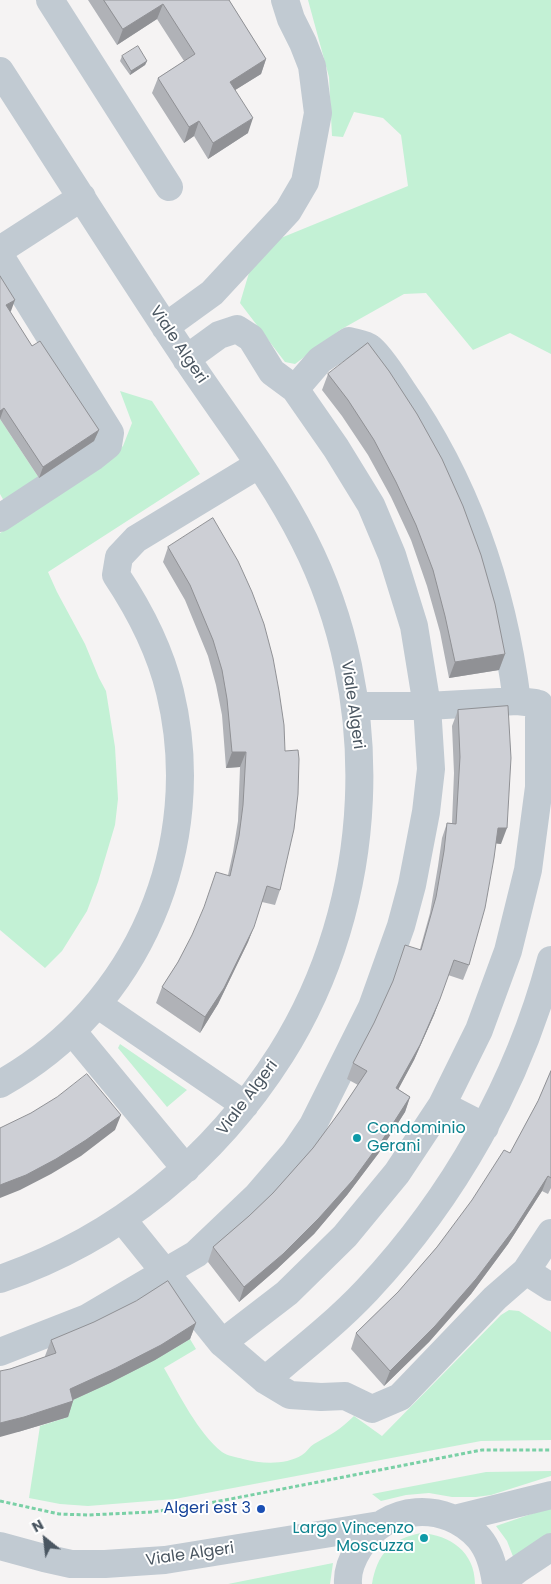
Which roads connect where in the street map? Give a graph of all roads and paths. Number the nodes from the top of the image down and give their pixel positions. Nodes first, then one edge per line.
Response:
1 (50, 0) edge
2 (285, 0) edge
3 (0, 71) edge
4 (169, 187) dead end
5 (82, 197) junction
6 (0, 250) edge
7 (0, 256) edge
8 (165, 327) junction
9 (186, 359) junction
10 (295, 388) junction
11 (258, 465) junction
12 (1, 515) edge
13 (536, 703) edge
14 (355, 706) junction
15 (427, 706) junction
16 (551, 960) edge
17 (97, 1004) junction
18 (72, 1031) junction
19 (0, 1084) edge
20 (245, 1105) junction
21 (442, 1105) junction
22 (485, 1127) junction
23 (186, 1169) junction
24 (122, 1219) junction
25 (551, 1234) edge
26 (526, 1271) junction
27 (165, 1272) junction
28 (0, 1279) edge
29 (551, 1287) edge
30 (222, 1344) junction
31 (0, 1352) edge
32 (265, 1380) junction
33 (551, 1450) edge
34 (551, 1495) edge
35 (0, 1501) edge
36 (454, 1519) junction
37 (380, 1525) junction
38 (0, 1546) edge
39 (551, 1547) edge
40 (348, 1584) edge
41 (497, 1584) edge

1 - 4 street
2 - 8 street
3 - 5 street, Viale Algeri
5 - 6 street
5 - 8 street, Viale Algeri
7 - 12 street
8 - 9 street, Viale Algeri
9 - 10 street
9 - 11 street, Viale Algeri
10 - 13 street
10 - 15 street
11 - 14 street, Viale Algeri
11 - 17 street
13 - 15 street
13 - 21 street
14 - 15 street
14 - 20 street, Viale Algeri
15 - 27 street
16 - 22 street
17 - 18 street
17 - 20 street
18 - 19 street
18 - 23 street
20 - 23 street, Viale Algeri
21 - 22 street
21 - 30 street
22 - 32 street
23 - 24 street, Viale Algeri
24 - 27 street
24 - 28 street, Viale Algeri
25 - 26 street
26 - 29 street
26 - 32 street
27 - 30 street
27 - 31 street
30 - 32 street
33 - 35 path
34 - 36 street
36 - 37 street
36 - 41 street
37 - 38 street, Viale Algeri
37 - 40 street
39 - 41 street

